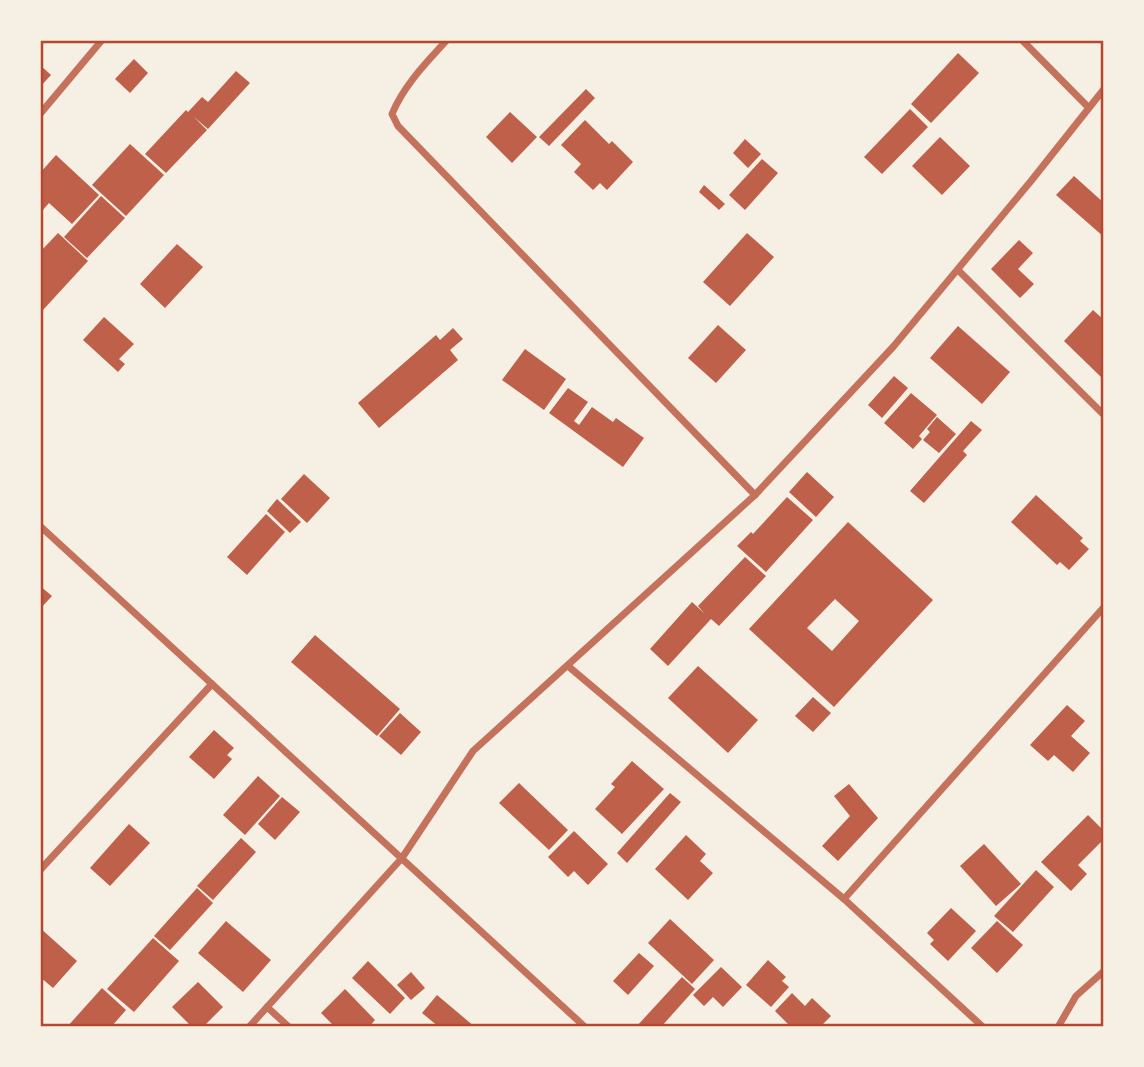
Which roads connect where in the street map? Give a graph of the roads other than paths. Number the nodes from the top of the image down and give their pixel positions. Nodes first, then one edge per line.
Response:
1 (102, 40) edge
2 (447, 40) edge
3 (1022, 40) edge
4 (1104, 89) edge
5 (1088, 107) junction
6 (40, 114) edge
7 (958, 270) junction
8 (1104, 415) edge
9 (755, 495) junction
10 (40, 526) edge
11 (1104, 607) edge
12 (568, 666) junction
13 (212, 684) junction
14 (402, 858) junction
15 (40, 870) edge
16 (844, 899) junction
17 (1104, 971) edge
18 (267, 1007) junction
19 (249, 1027) edge
20 (289, 1027) edge
21 (585, 1027) edge
22 (983, 1027) edge
23 (1058, 1027) edge

1 - 6 street
2 - 9 street
3 - 5 street
4 - 5 street
5 - 7 street
7 - 8 street
7 - 9 street
9 - 12 street
10 - 13 street
11 - 16 street
12 - 14 street
12 - 16 street
13 - 14 street
13 - 15 street
14 - 18 street
14 - 21 street
16 - 22 street
17 - 23 street
18 - 19 street
18 - 20 street

